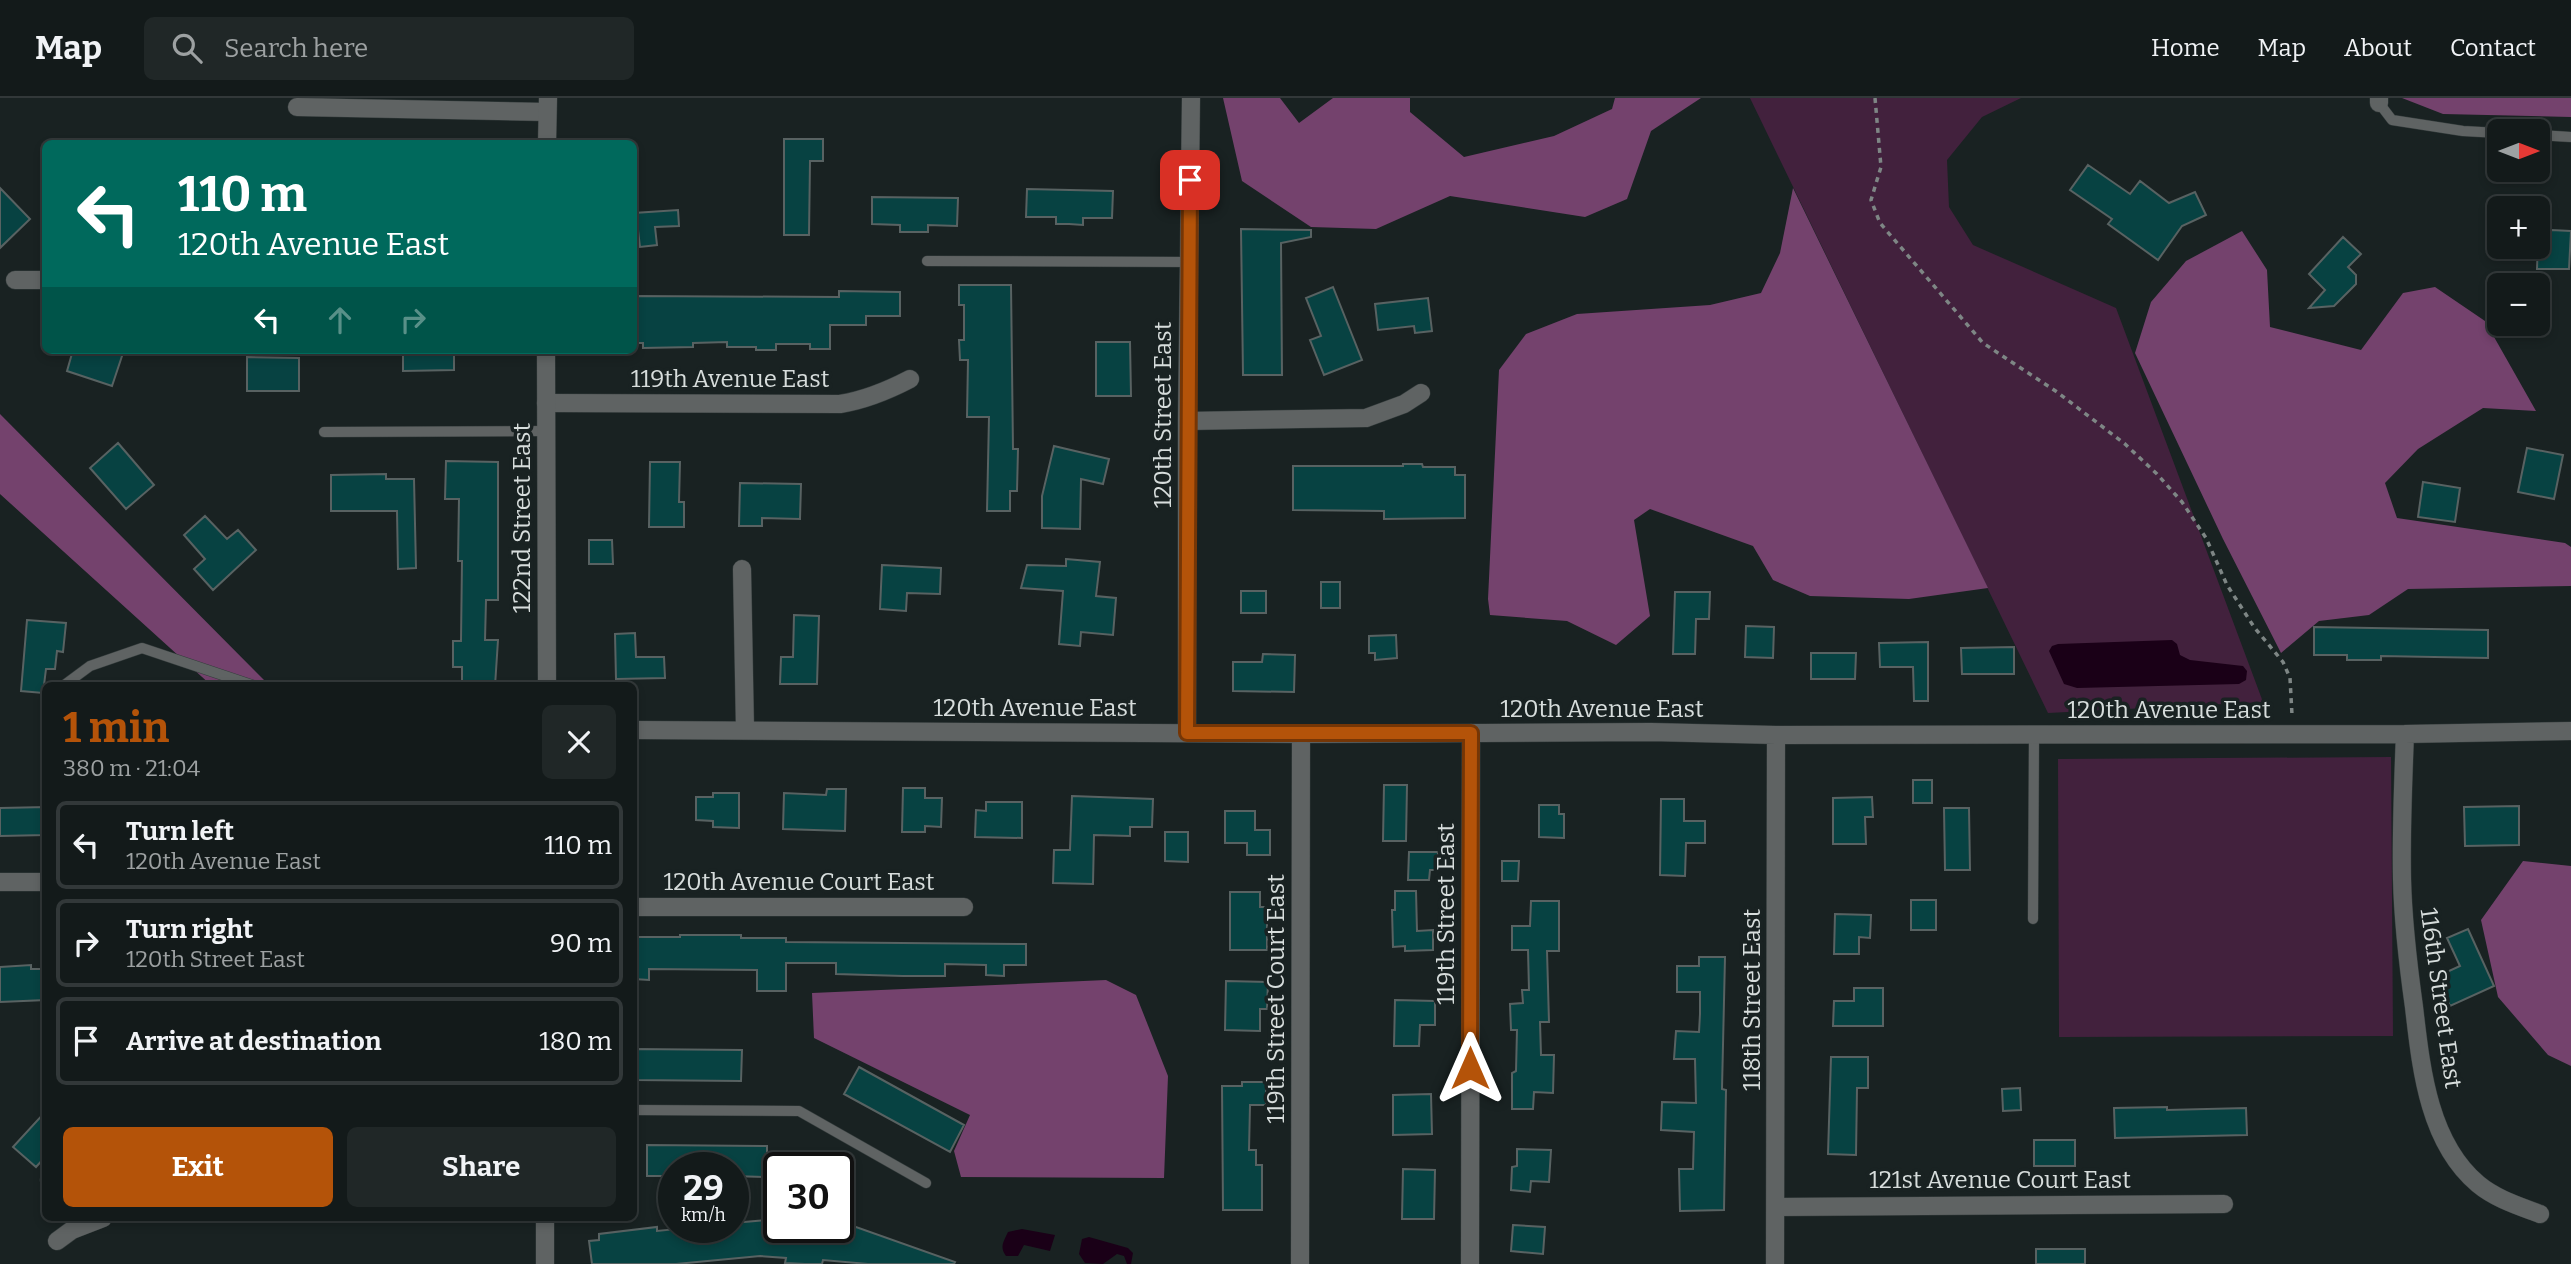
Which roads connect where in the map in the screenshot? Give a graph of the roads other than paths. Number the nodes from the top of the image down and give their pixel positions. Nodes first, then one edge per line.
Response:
1 (1191, 98) edge
2 (2379, 100) edge
3 (547, 105) edge
4 (297, 107) dead end
5 (2487, 132) edge
6 (2550, 136) edge
7 (2571, 137) edge
8 (547, 140) edge
9 (928, 261) dead end
10 (1189, 262) junction
11 (42, 279) edge
12 (15, 280) dead end
13 (546, 354) edge
14 (909, 379) dead end
15 (1422, 393) dead end
16 (546, 403) junction
17 (1187, 421) junction
18 (546, 431) junction
19 (324, 432) dead end
20 (742, 569) dead end
21 (68, 682) edge
22 (243, 682) edge
23 (547, 682) edge
24 (637, 730) edge
25 (745, 730) junction
26 (2571, 732) edge
27 (1187, 733) junction
28 (1471, 733) junction
29 (1301, 734) junction
30 (2405, 734) junction
31 (1776, 735) junction
32 (2035, 735) junction
33 (0, 882) edge
34 (42, 882) edge
35 (637, 907) edge
36 (964, 907) dead end
37 (2033, 919) dead end
38 (637, 1110) edge
39 (926, 1183) dead end
40 (2224, 1204) dead end
41 (1776, 1207) junction
42 (2540, 1214) dead end
43 (95, 1221) edge
44 (545, 1221) edge
45 (57, 1241) dead end
46 (545, 1264) edge
47 (1300, 1264) edge
48 (1470, 1264) edge
49 (1776, 1264) edge

1 - 10 street, 120th Street East
2 - 5 lane
3 - 4 street
3 - 8 street
6 - 7 lane
9 - 10 lane
10 - 17 street, 120th Street East
11 - 12 street
13 - 16 street, 122nd Street East
14 - 16 street, 119th Avenue East
15 - 17 street
16 - 18 street, 122nd Street East
17 - 27 street, 120th Street East
18 - 19 lane
18 - 23 street, 122nd Street East
20 - 25 street
21 - 22 lane
24 - 25 street, 120th Avenue East
25 - 27 street, 120th Avenue East
26 - 30 street, 120th Avenue East
27 - 29 street, 120th Avenue East
28 - 29 street, 120th Avenue East
28 - 31 street, 120th Avenue East
28 - 48 street, 119th Street East
29 - 47 street, 119th Street Court East
30 - 32 street, 120th Avenue East
30 - 42 street, 116th Street East
31 - 32 street, 120th Avenue East
31 - 41 street, 118th Street East
32 - 37 lane
33 - 34 street
35 - 36 street, 120th Avenue Court East
38 - 39 lane
40 - 41 street, 121st Avenue Court East
41 - 49 street, 118th Street East
43 - 45 street
44 - 46 street

